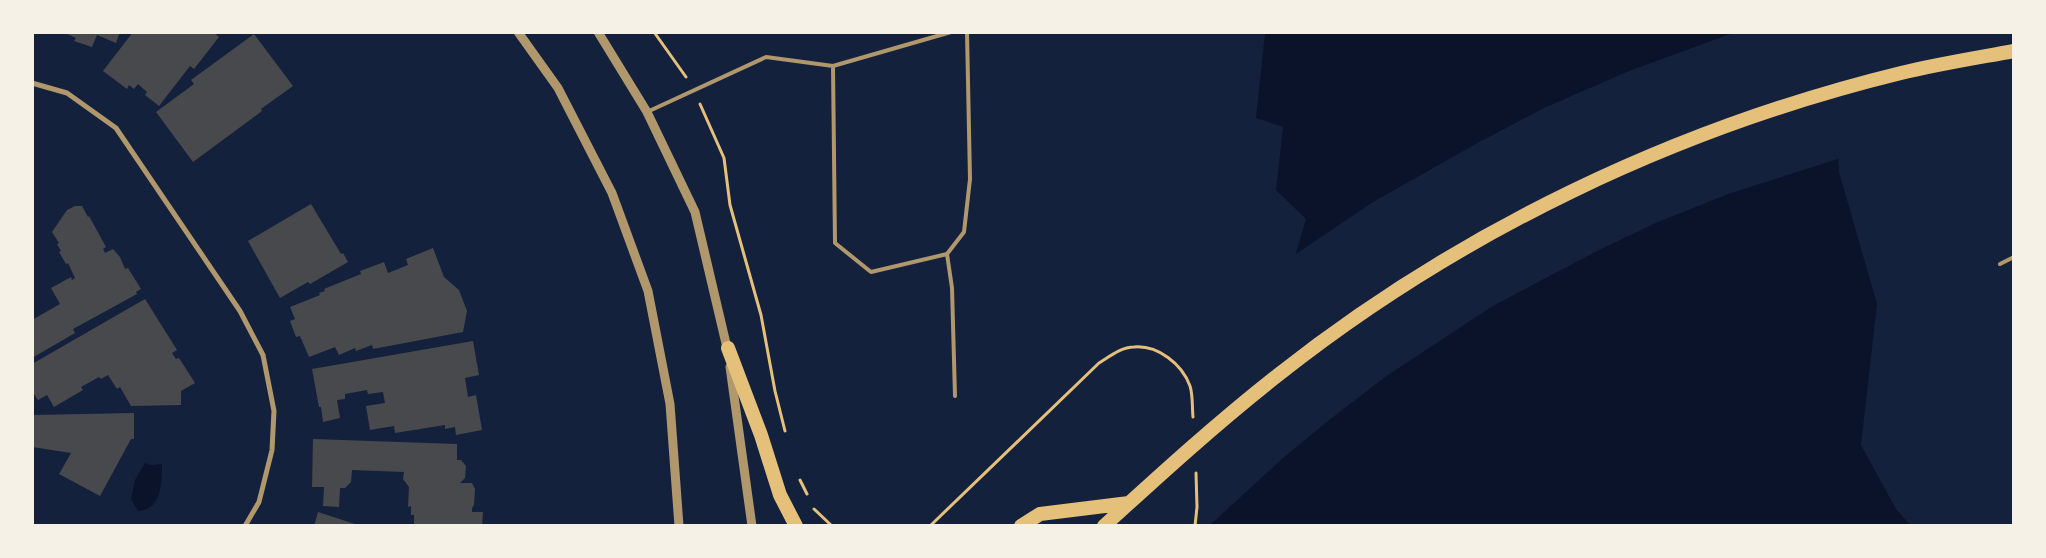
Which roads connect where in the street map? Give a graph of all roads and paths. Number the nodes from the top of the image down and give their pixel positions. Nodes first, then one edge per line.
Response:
1 (518, 32) edge
2 (598, 32) edge
3 (654, 32) edge
4 (951, 32) edge
5 (967, 32) edge
6 (2014, 51) edge
7 (832, 66) junction
8 (32, 83) edge
9 (693, 89) junction
10 (647, 112) junction
11 (947, 254) junction
12 (2014, 257) edge
13 (2000, 264) dead end
14 (728, 348) junction
15 (955, 396) dead end
16 (1193, 425) dead end
17 (786, 437) dead end
18 (1196, 472) dead end
19 (800, 478) dead end
20 (809, 501) dead end
21 (1129, 503) junction
22 (813, 508) dead end
23 (245, 526) edge
24 (679, 526) edge
25 (752, 526) edge
26 (796, 526) edge
27 (832, 526) edge
28 (930, 526) edge
29 (1021, 526) edge
30 (1104, 526) edge
31 (1195, 526) edge

1 - 24 street
2 - 10 street
3 - 9 path
4 - 7 lane
5 - 11 lane
6 - 21 highway
7 - 9 lane
7 - 11 lane
8 - 23 street
9 - 10 lane
9 - 17 path
10 - 14 street
11 - 15 lane
12 - 13 lane
14 - 25 street
14 - 26 highway
16 - 28 path
18 - 31 path
19 - 20 path
21 - 29 highway
21 - 30 highway
22 - 27 path

